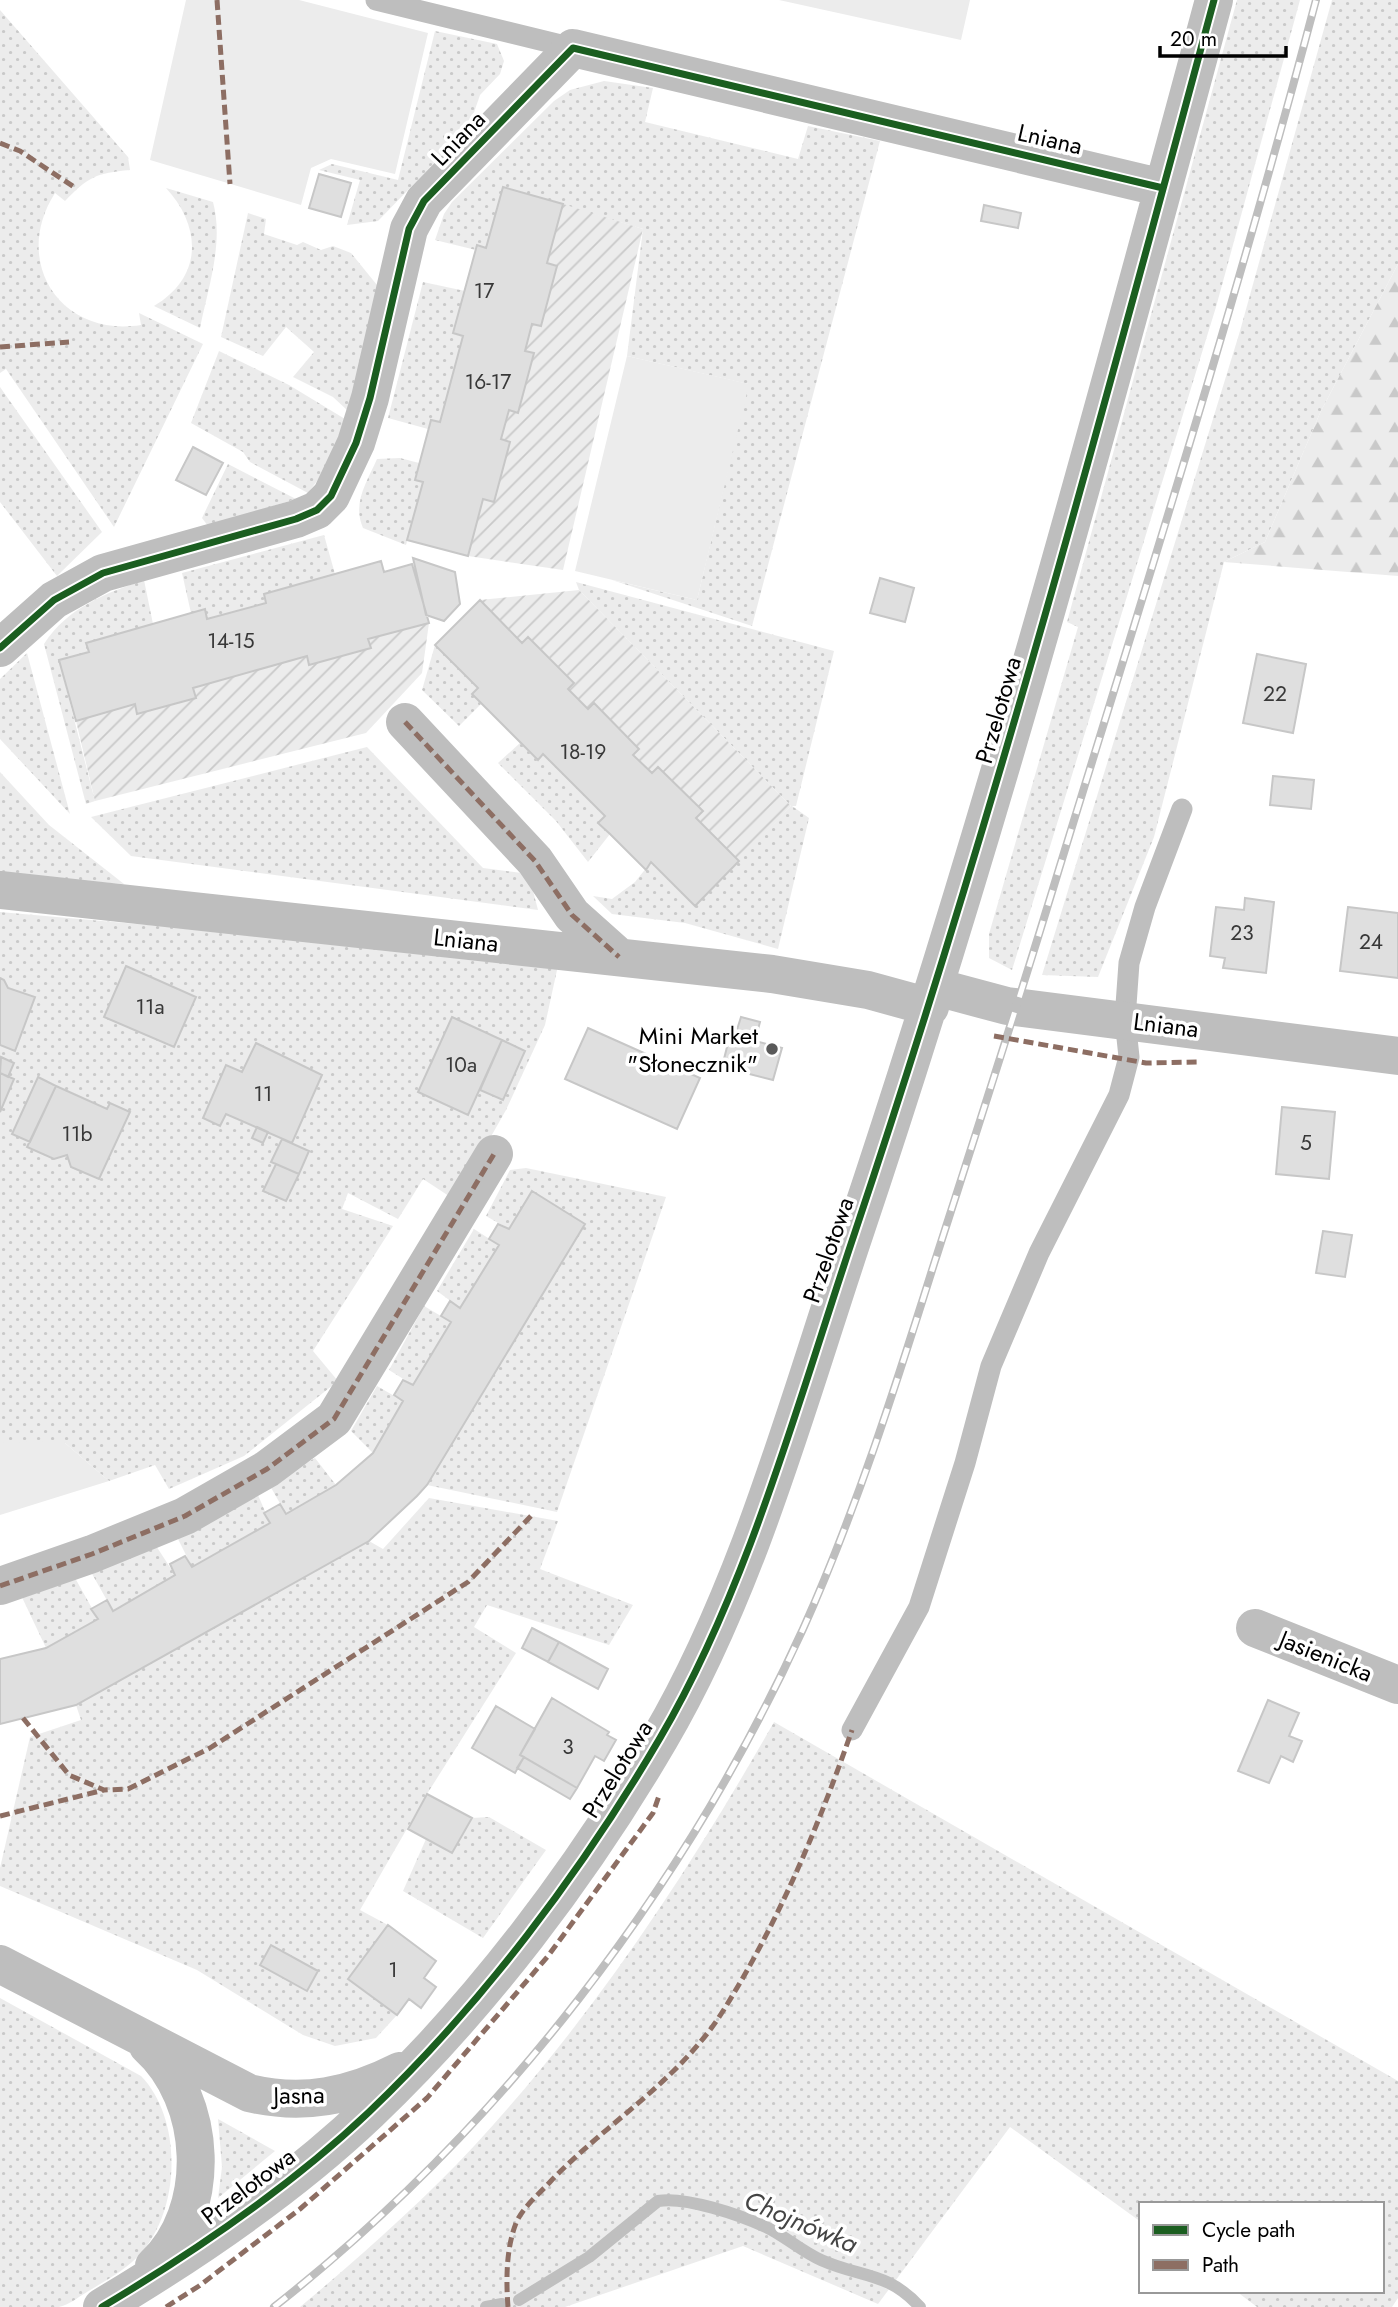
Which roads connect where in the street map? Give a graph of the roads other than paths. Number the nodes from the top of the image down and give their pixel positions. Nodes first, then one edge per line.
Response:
1 (376, 0) edge
2 (1213, 0) edge
3 (573, 48) junction
4 (1163, 188) junction
5 (0, 648) edge
6 (405, 722) dead end
7 (1182, 809) dead end
8 (0, 890) edge
9 (619, 957) junction
10 (933, 997) junction
11 (1125, 1019) junction
12 (1398, 1056) edge
13 (494, 1154) dead end
14 (0, 1586) edge
15 (1255, 1628) dead end
16 (1398, 1685) edge
17 (852, 1730) dead end
18 (0, 1964) edge
19 (457, 2021) junction
20 (133, 2033) junction
21 (109, 2303) edge

1 - 3 lane
2 - 4 street, Przelotowa
3 - 4 street, Lniana
3 - 5 street, Lniana
4 - 10 street, Przelotowa
6 - 9 street
7 - 11 lane
8 - 9 street, Lniana
9 - 10 street, Lniana
10 - 11 street, Lniana
10 - 19 street, Przelotowa
11 - 12 street, Lniana
11 - 17 lane
13 - 14 street
15 - 16 street, Jasienicka
18 - 20 street, Jasna
19 - 20 street, Jasna
19 - 21 street, Przelotowa
20 - 21 street, Jasna

